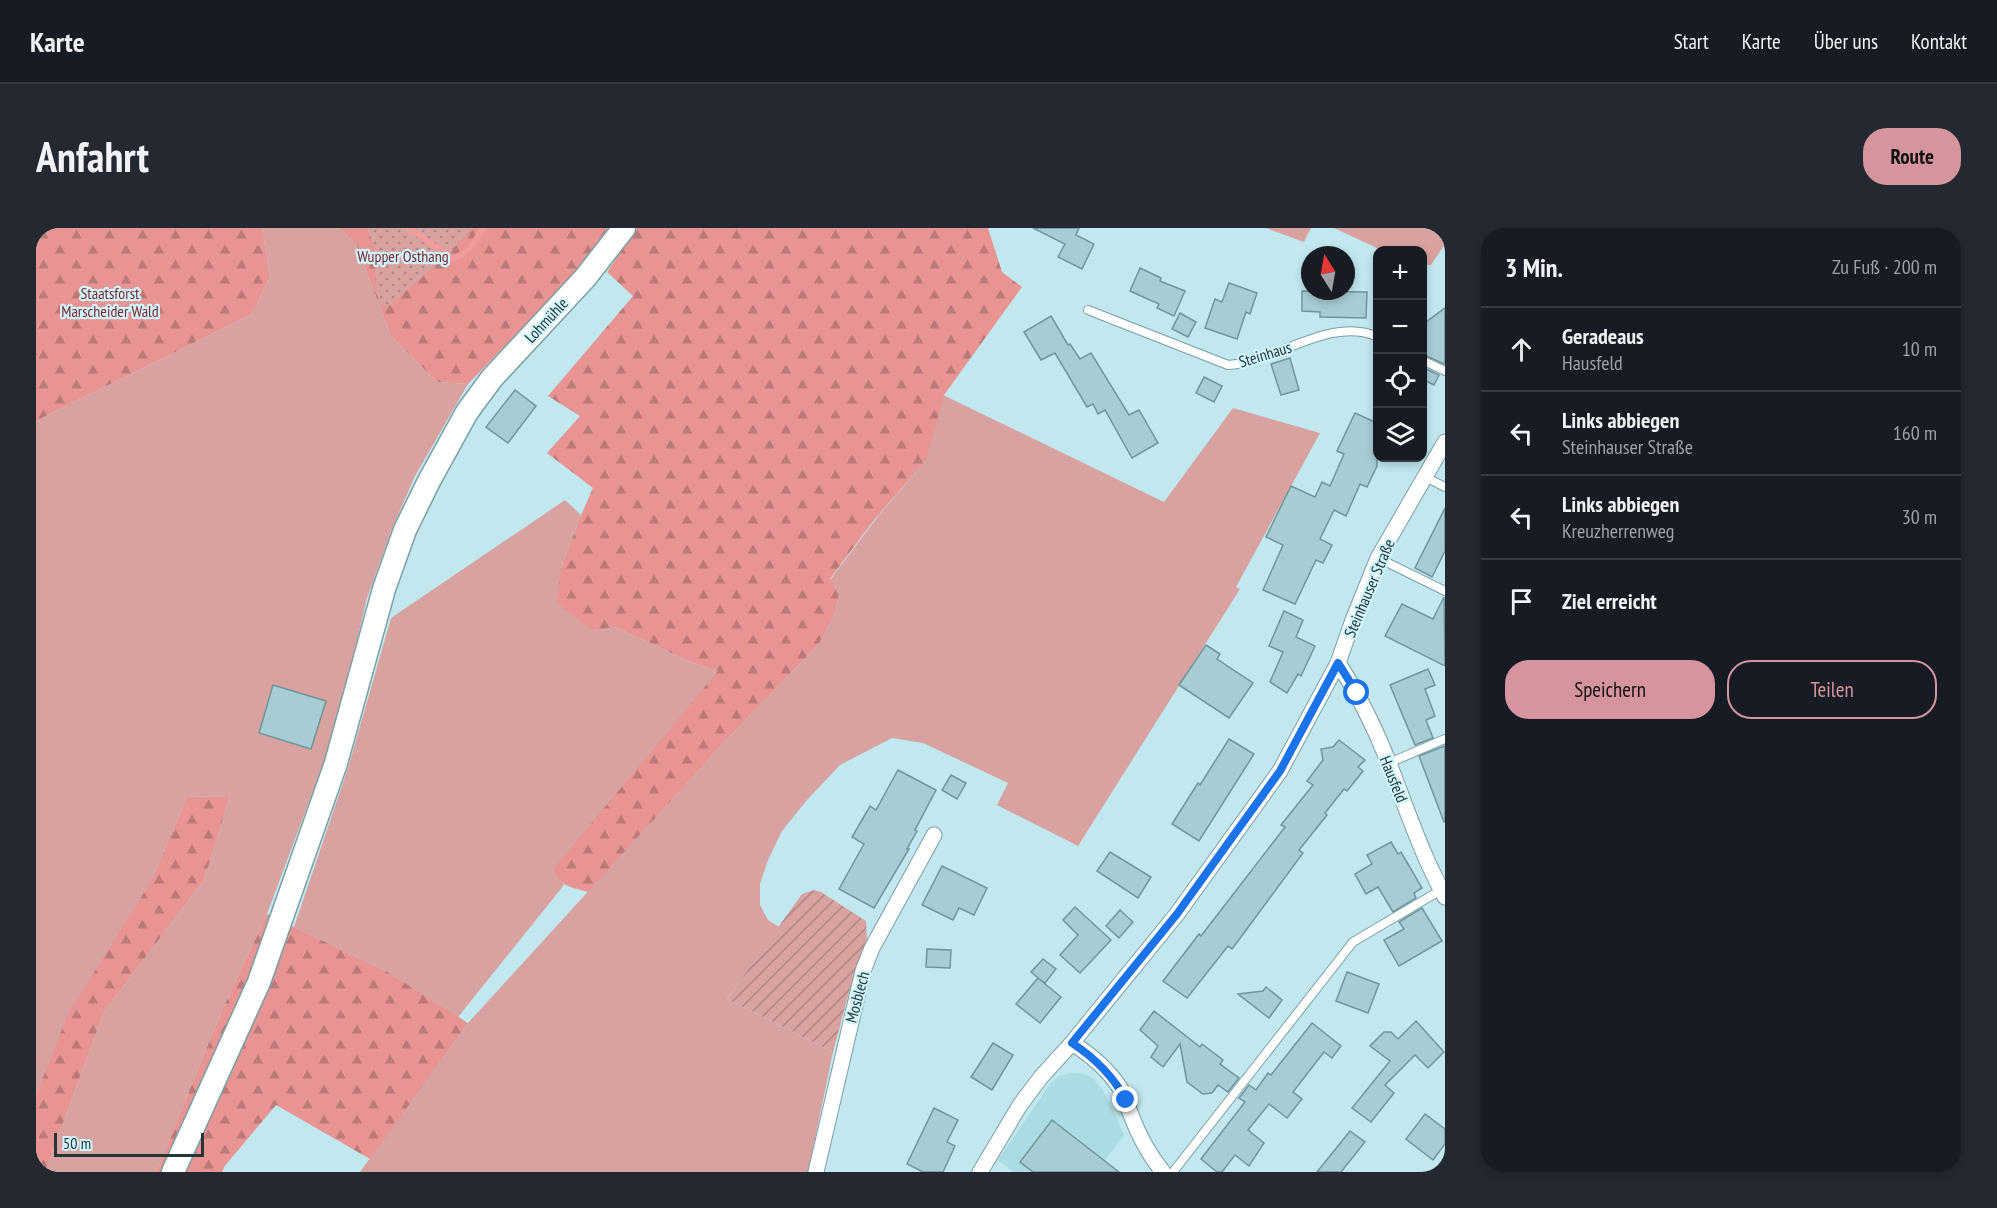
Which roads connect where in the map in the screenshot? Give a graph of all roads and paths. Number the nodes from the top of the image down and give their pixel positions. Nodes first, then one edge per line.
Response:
1 (624, 228) edge
2 (1088, 310) dead end
3 (1373, 336) edge
4 (1427, 362) edge
5 (1445, 371) edge
6 (1445, 442) edge
7 (1425, 477) junction
8 (1445, 487) edge
9 (1378, 558) junction
10 (1445, 591) edge
11 (1338, 663) junction
12 (1445, 739) edge
13 (1389, 763) junction
14 (934, 835) dead end
15 (1443, 894) edge
16 (1072, 1043) junction
17 (173, 1172) edge
18 (816, 1172) edge
19 (980, 1172) edge
20 (1163, 1172) edge
21 (1173, 1172) edge

1 - 17 main road, Lohmühle
2 - 3 lane, Steinhaus
4 - 5 lane
6 - 7 street, Steinhauser Straße
7 - 8 lane
7 - 9 street, Steinhauser Straße
9 - 10 lane
9 - 11 street, Steinhauser Straße
11 - 13 street, Hausfeld
11 - 16 street, Steinhauser Straße
12 - 13 lane
13 - 15 street, Hausfeld
14 - 18 street, Mosblech
15 - 21 lane
16 - 19 street, Steinhauser Straße
16 - 20 street

